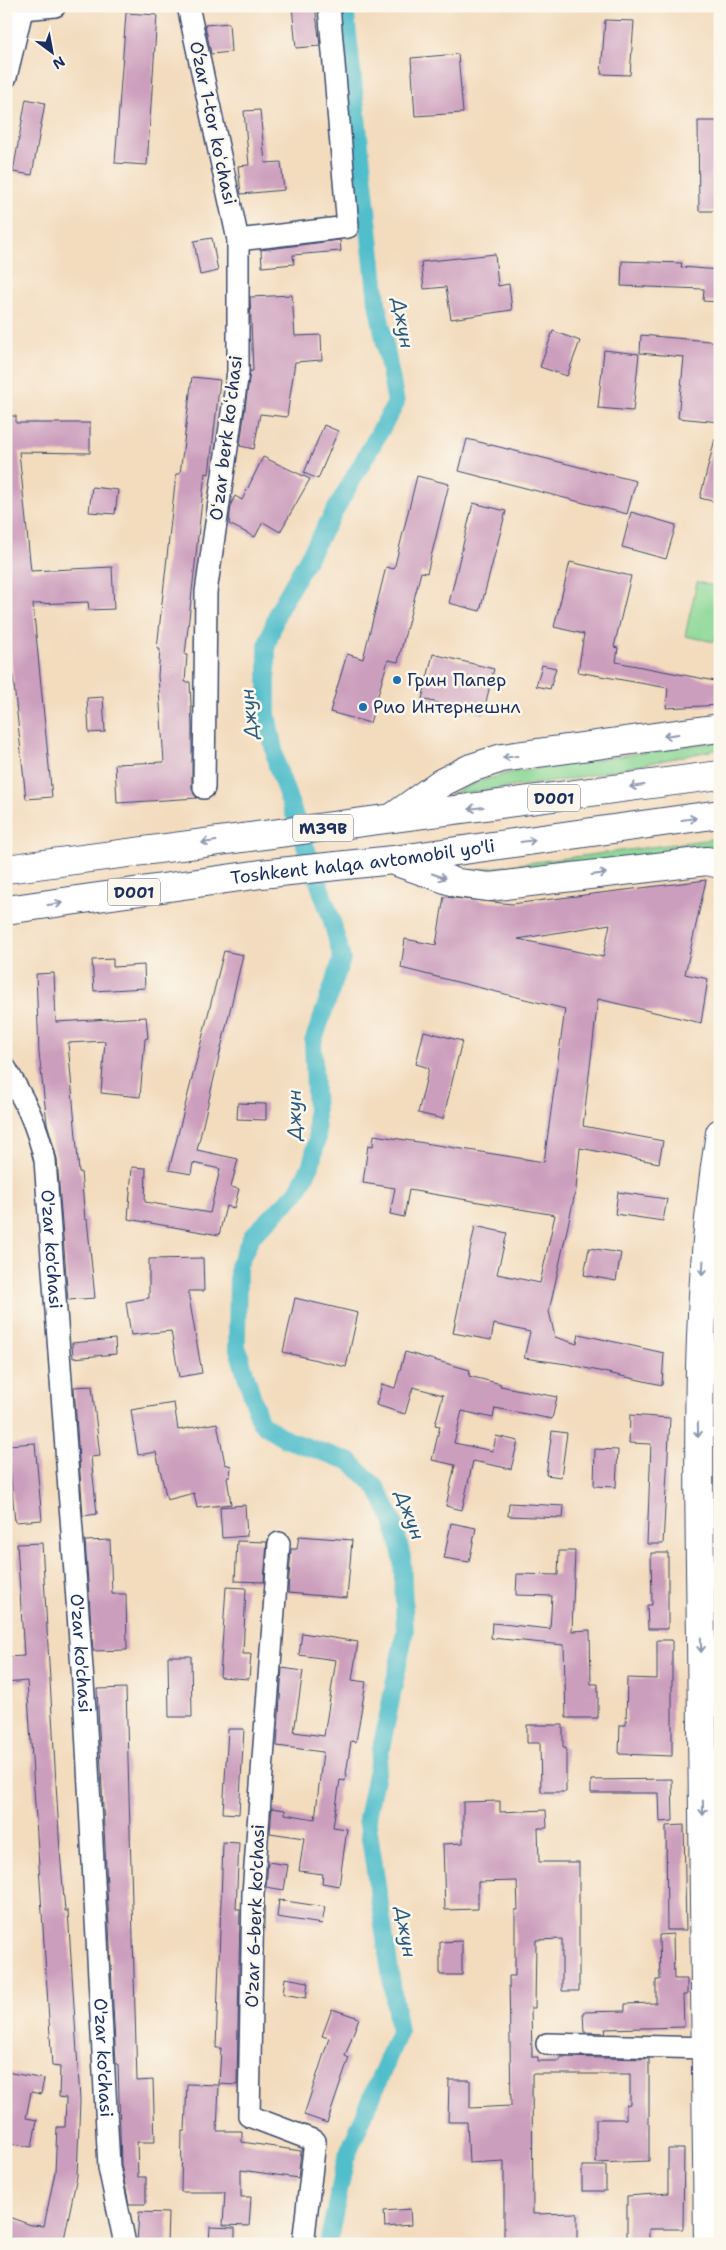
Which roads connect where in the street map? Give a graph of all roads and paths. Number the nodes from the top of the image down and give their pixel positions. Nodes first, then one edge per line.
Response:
1 (56, 6) edge
2 (188, 6) edge
3 (329, 6) edge
4 (23, 8) edge
5 (6, 77) edge
6 (238, 240) junction
7 (720, 728) edge
8 (720, 775) edge
9 (204, 788) dead end
10 (720, 814) edge
11 (388, 820) junction
12 (257, 836) joint
13 (393, 860) junction
14 (716, 862) edge
15 (6, 870) edge
16 (6, 910) edge
17 (6, 1069) edge
18 (720, 1133) edge
19 (279, 1543) dead end
20 (710, 1608) edge
21 (547, 2044) dead end
22 (707, 2048) junction
23 (125, 2244) edge
24 (304, 2244) edge
25 (708, 2244) edge

1 - 4 street
2 - 6 street, O‘zar 1-tor koʻchasi
3 - 6 street
4 - 5 street
6 - 9 street, Oʻzar berk koʻchasi
7 -> 11 main road
8 -> 11 main road, D001
13 -> 10 main road, Toshkent halqa avtomobil yo'li / D001
11 - 12 main road, M39B
12 -> 15 main road, D001
13 -> 14 main road
16 -> 13 main road, Toshkent halqa avtomobil yo'li / D001
17 - 23 street, O'zar ko'chasi
18 -> 20 main road
19 - 24 street, O'zar 6-berk ko'chasi
20 -> 22 main road
21 - 22 street
22 - 25 main road

